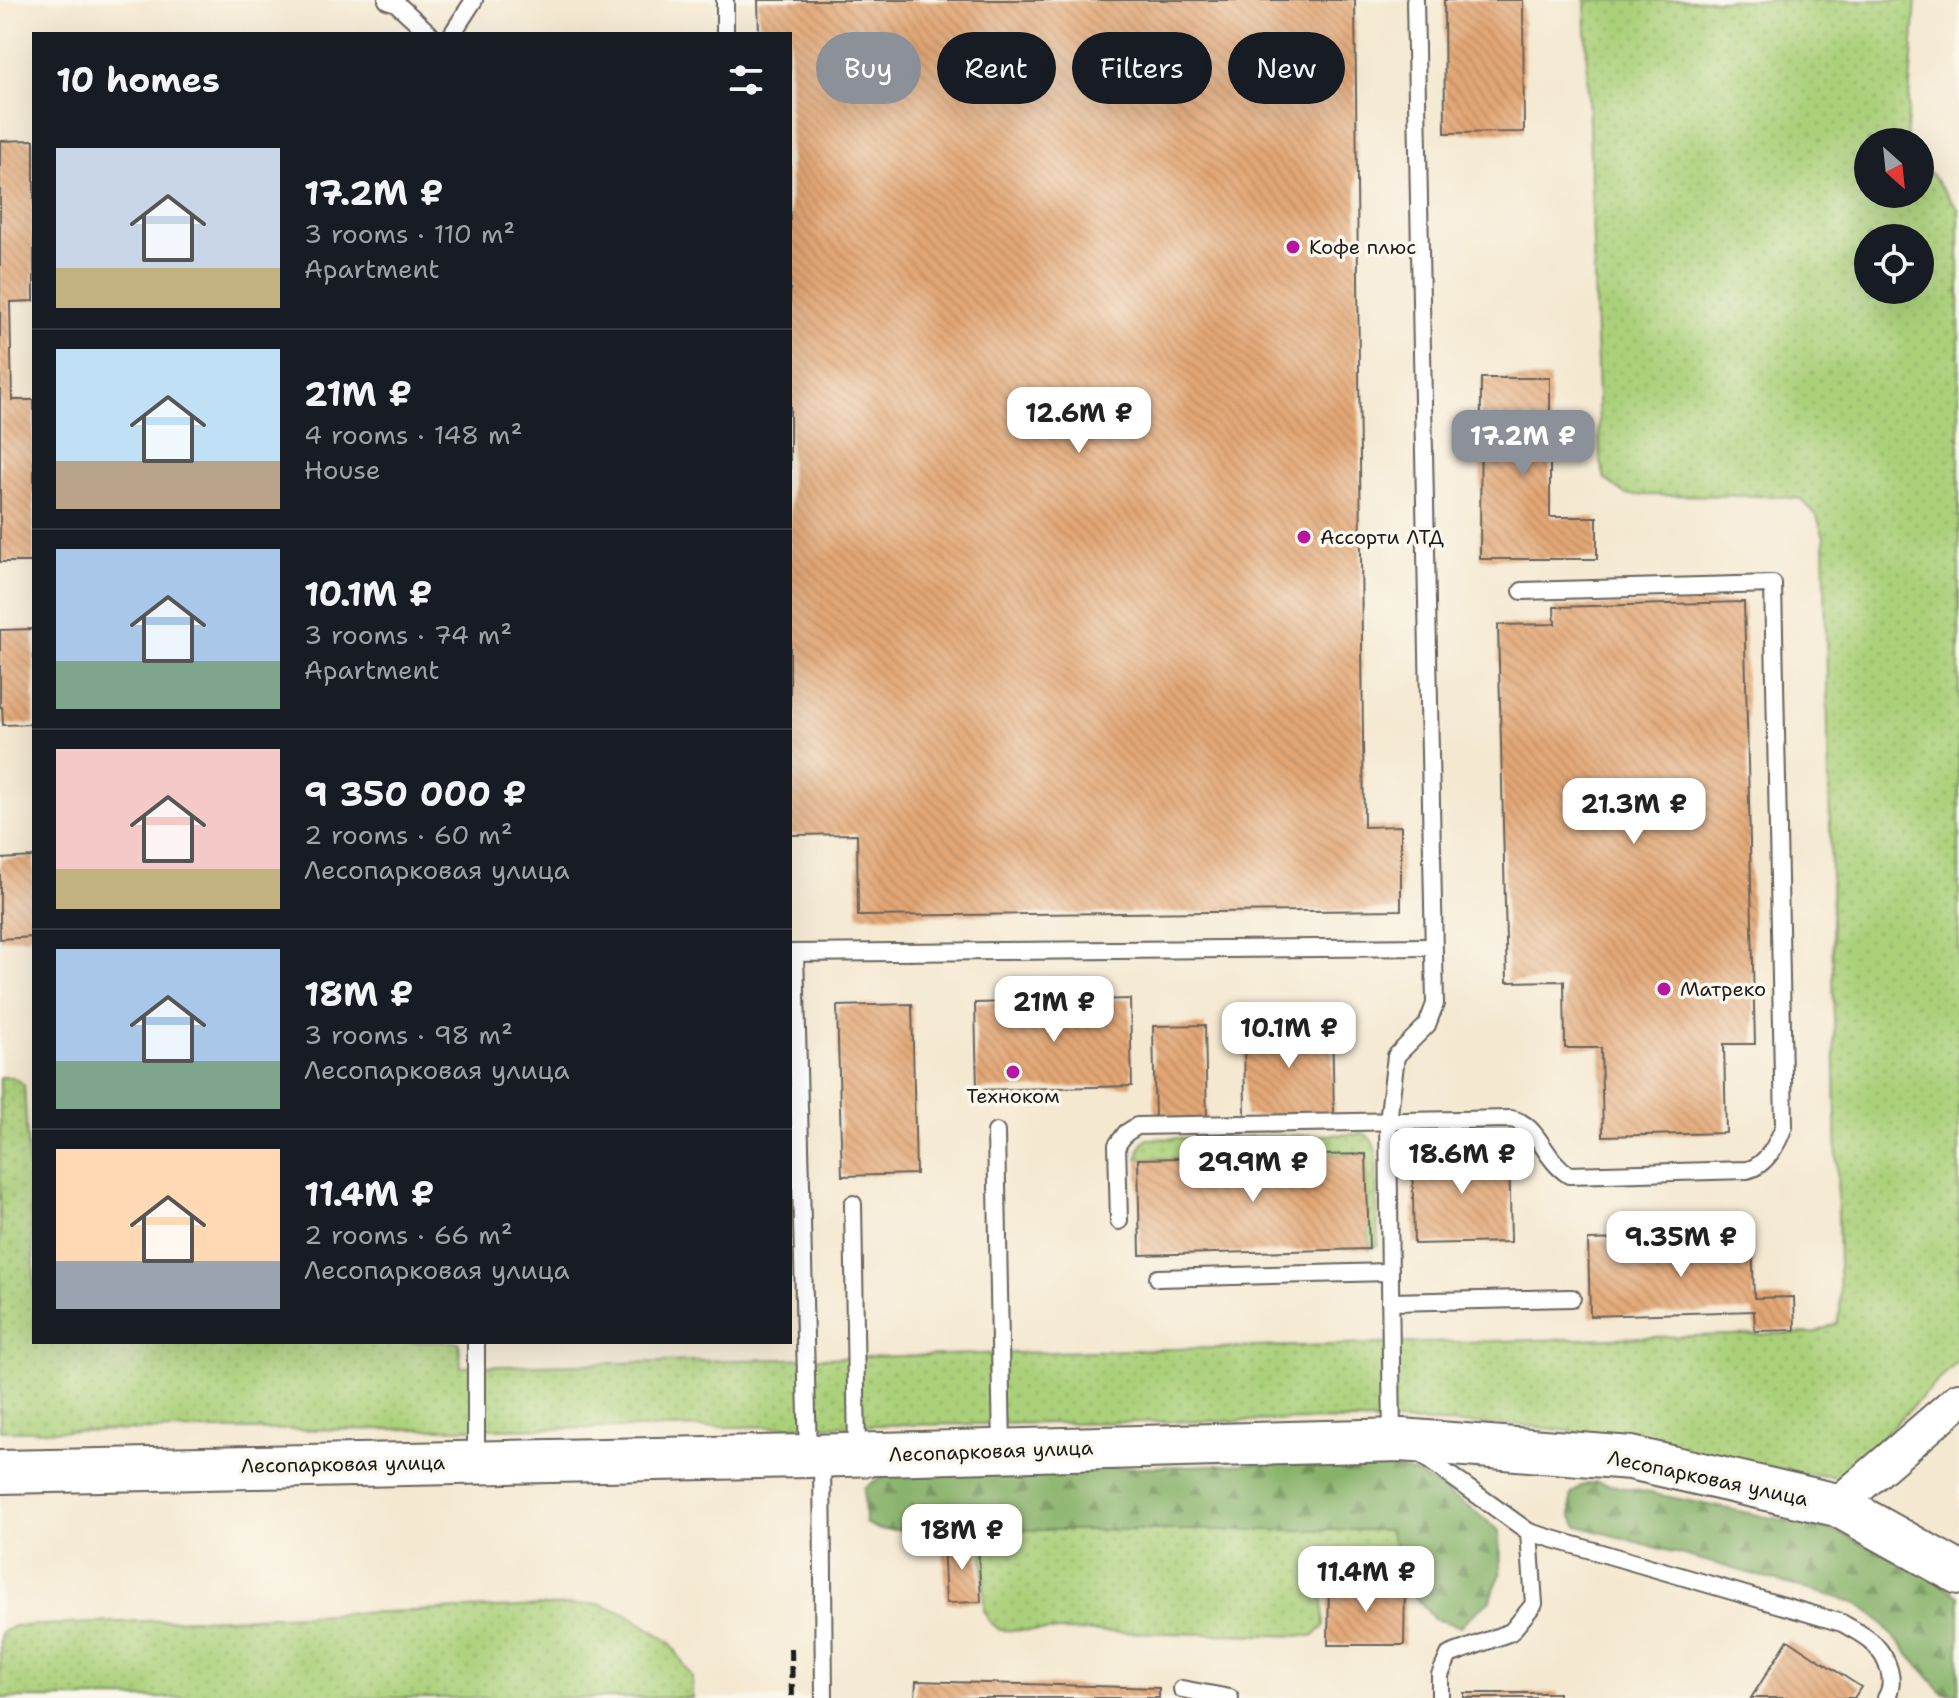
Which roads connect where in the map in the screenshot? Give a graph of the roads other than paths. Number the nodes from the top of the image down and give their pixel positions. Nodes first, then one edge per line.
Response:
1 (387, 0) edge
2 (474, 0) edge
3 (725, 0) edge
4 (1415, 0) edge
5 (428, 32) edge
6 (453, 32) edge
7 (725, 32) edge
8 (1522, 591) dead end
9 (1433, 947) junction
10 (792, 953) edge
11 (1388, 1122) junction
12 (996, 1132) dead end
13 (853, 1204) dead end
14 (1119, 1221) dead end
15 (1390, 1272) junction
16 (1158, 1278) dead end
17 (1572, 1298) dead end
18 (1390, 1302) junction
19 (476, 1344) edge
20 (1959, 1400) edge
21 (1396, 1440) junction
22 (1002, 1451) junction
23 (829, 1455) junction
24 (476, 1462) junction
25 (0, 1472) edge
26 (1837, 1505) junction
27 (1529, 1532) junction
28 (1959, 1573) edge
29 (1182, 1689) dead end
30 (824, 1698) edge
31 (1230, 1698) edge
32 (1440, 1698) edge
33 (1886, 1698) edge

1 - 5 lane
2 - 6 lane
3 - 7 lane
4 - 9 lane
8 - 11 lane
9 - 10 lane
9 - 11 lane
10 - 23 lane
11 - 14 lane
11 - 15 lane
12 - 22 lane
13 - 23 lane
15 - 16 lane
15 - 18 lane
17 - 18 lane
18 - 21 lane
19 - 24 lane
20 - 26 street
21 - 22 street, Лесопарковая улица
21 - 26 street, Лесопарковая улица
21 - 27 lane
22 - 23 street, Лесопарковая улица
23 - 24 street, Лесопарковая улица
23 - 30 lane
24 - 25 street, Лесопарковая улица
26 - 28 street, Лесопарковая улица
27 - 32 lane
27 - 33 lane
29 - 31 lane

